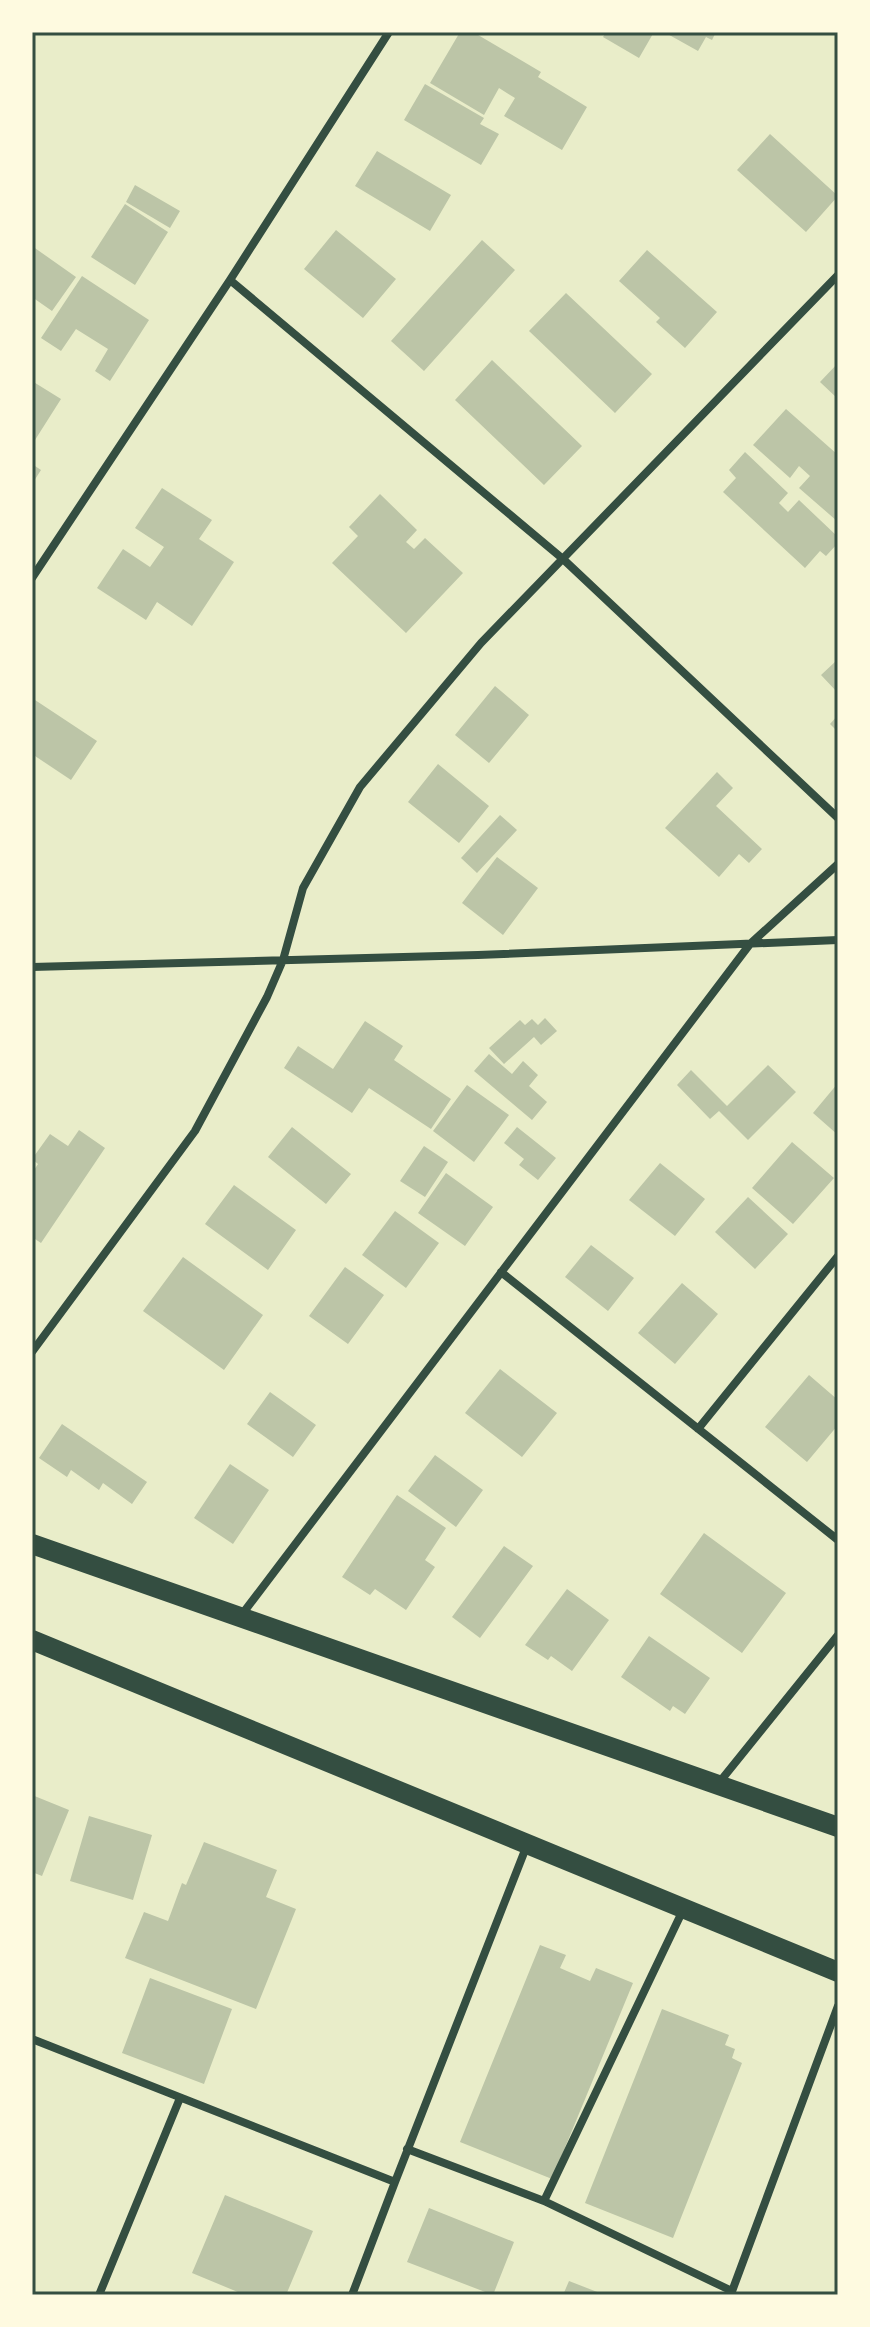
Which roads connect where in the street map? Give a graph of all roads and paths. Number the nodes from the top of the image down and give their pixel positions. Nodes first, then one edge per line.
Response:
1 (389, 32) edge
2 (838, 275) edge
3 (230, 280) junction
4 (563, 559) junction
5 (32, 578) edge
6 (838, 818) edge
7 (838, 864) edge
8 (838, 940) edge
9 (750, 944) junction
10 (283, 960) junction
11 (32, 967) edge
12 (838, 1256) edge
13 (501, 1272) junction
14 (32, 1352) edge
15 (698, 1429) junction
16 (838, 1540) edge
17 (32, 1544) edge
18 (239, 1618) junction
19 (838, 1635) edge
20 (32, 1640) edge
21 (718, 1785) junction
22 (838, 1827) edge
23 (527, 1845) junction
24 (683, 1910) junction
25 (838, 1972) edge
26 (838, 2006) edge
27 (32, 2039) edge
28 (180, 2098) junction
29 (407, 2149) junction
30 (395, 2182) junction
31 (544, 2201) junction
32 (732, 2293) edge
33 (99, 2295) edge
34 (352, 2295) edge

1 - 3 street
2 - 4 street
3 - 4 street
3 - 5 street
4 - 6 street
4 - 10 street
7 - 9 street
8 - 9 street
9 - 10 street
9 - 13 street
10 - 11 street
10 - 14 street
12 - 15 street
13 - 15 street
13 - 18 street
15 - 16 street
17 - 18 main road
18 - 21 main road
19 - 21 street
20 - 23 main road
21 - 22 main road
23 - 24 main road
23 - 29 street
24 - 25 main road
24 - 31 street
26 - 32 street
27 - 28 street
28 - 30 street
28 - 33 street
29 - 30 street
29 - 31 street
30 - 34 street
31 - 32 street

